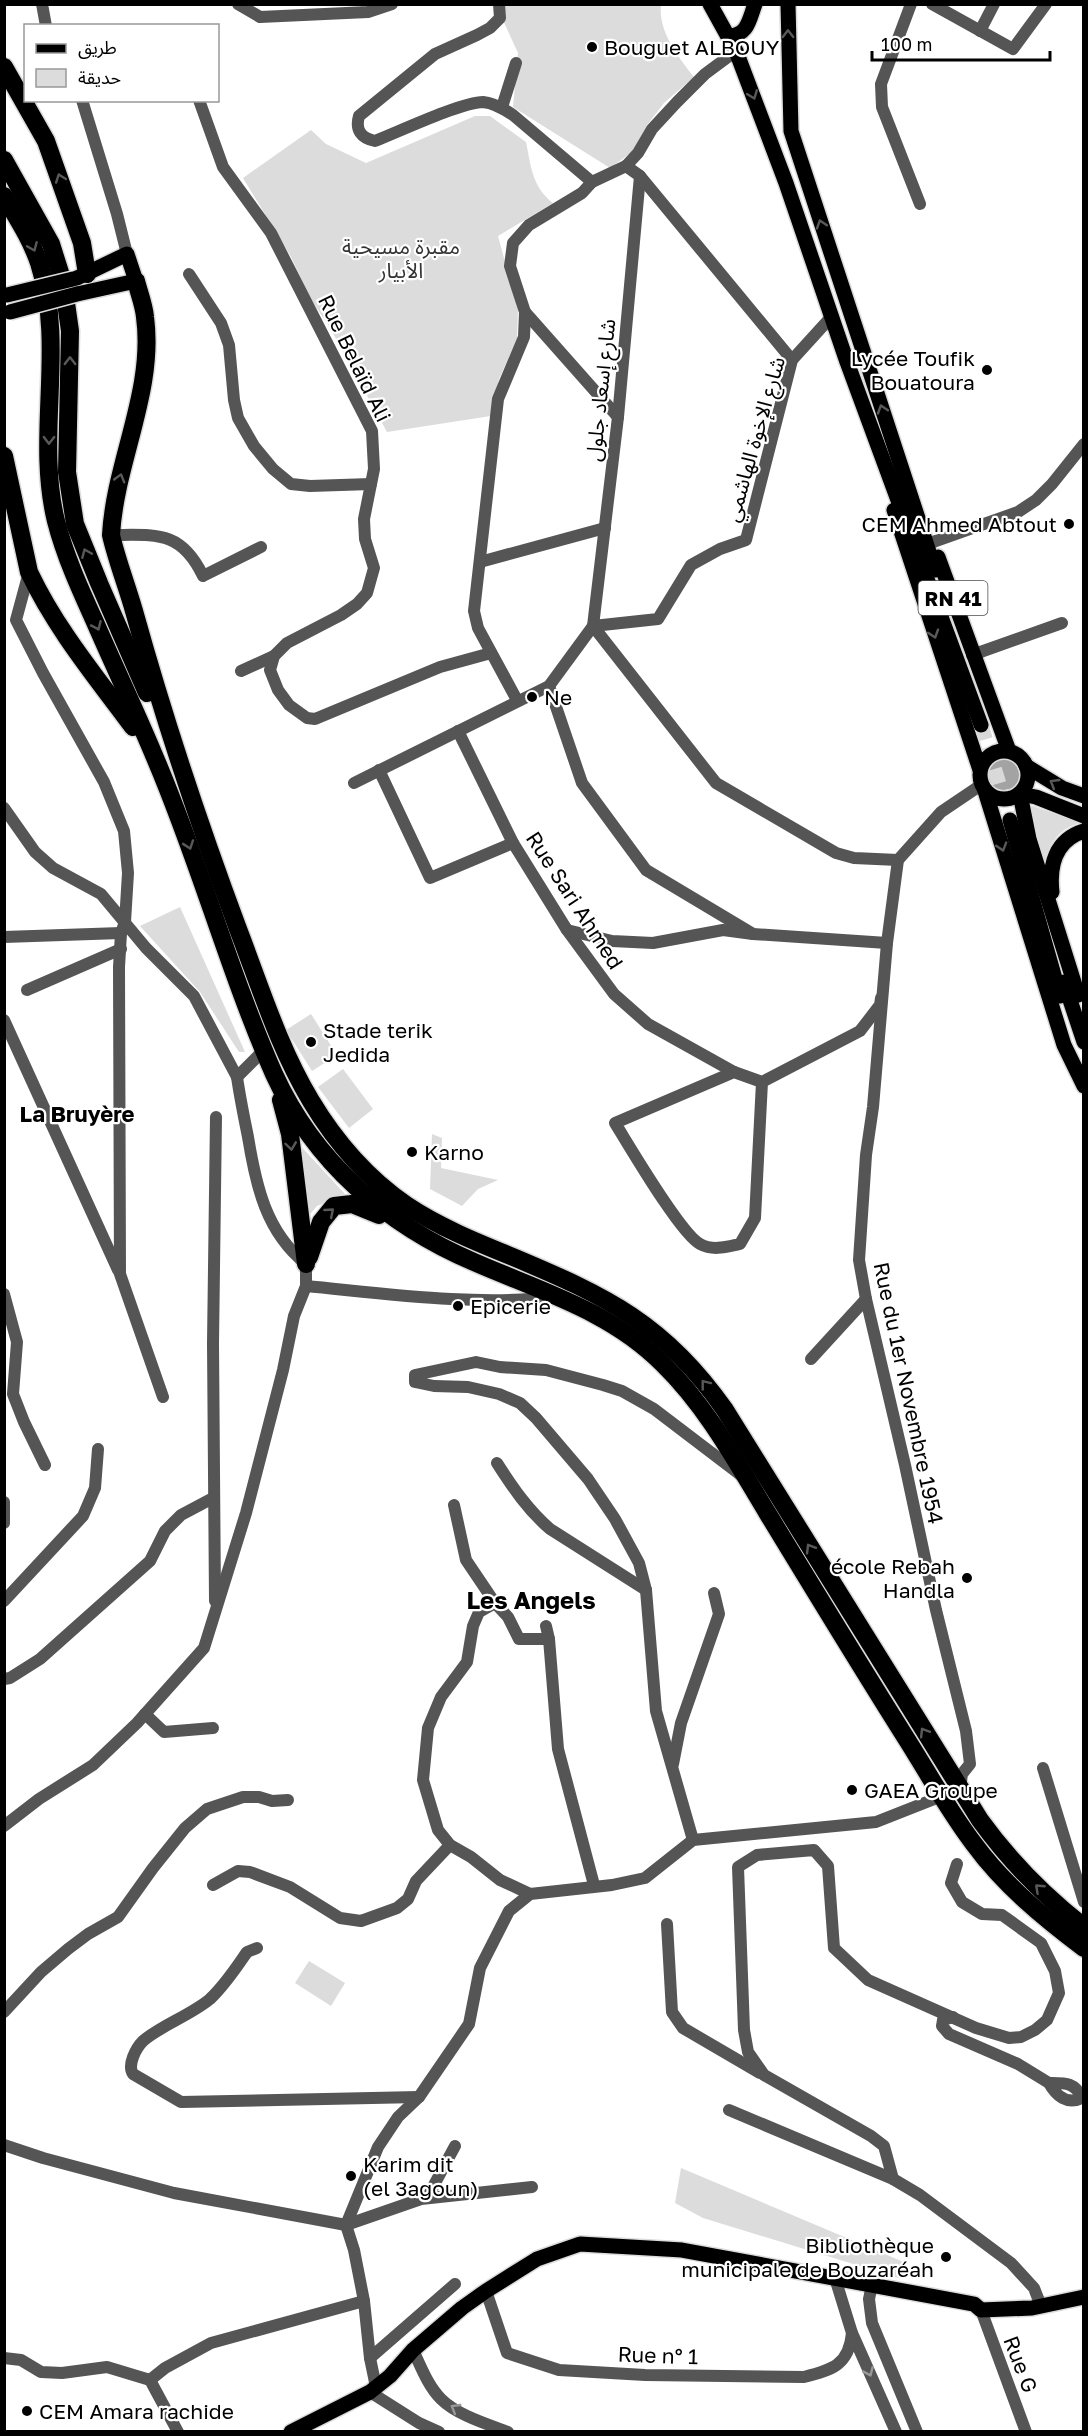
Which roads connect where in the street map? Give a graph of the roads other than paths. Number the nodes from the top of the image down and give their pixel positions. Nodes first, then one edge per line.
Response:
1 (42, 4) edge
2 (238, 4) edge
3 (392, 4) edge
4 (499, 4) edge
5 (710, 4) edge
6 (755, 4) edge
7 (788, 4) edge
8 (911, 4) edge
9 (932, 4) edge
10 (994, 4) edge
11 (1046, 4) edge
12 (46, 24) edge
13 (980, 31) junction
14 (729, 36) junction
15 (736, 51) junction
16 (516, 63) dead end
17 (4, 67) edge
18 (83, 102) edge
19 (200, 102) edge
20 (502, 107) junction
21 (4, 160) edge
22 (626, 166) junction
23 (640, 176) junction
24 (592, 182) junction
25 (4, 196) edge
26 (920, 204) dead end
27 (127, 254) junction
28 (189, 274) dead end
29 (136, 281) junction
30 (81, 285) junction
31 (6, 296) edge
32 (525, 312) junction
33 (7, 313) edge
34 (832, 316) junction
35 (792, 360) junction
36 (618, 417) junction
37 (1083, 444) edge
38 (894, 446) junction
39 (4, 456) edge
40 (891, 477) junction
41 (371, 484) junction
42 (605, 528) junction
43 (111, 535) junction
44 (933, 542) junction
45 (261, 547) dead end
46 (480, 562) junction
47 (29, 572) junction
48 (1062, 622) dead end
49 (593, 626) junction
50 (491, 653) junction
51 (972, 654) junction
52 (274, 656) junction
53 (241, 671) dead end
54 (549, 686) junction
55 (518, 700) junction
56 (458, 731) junction
57 (1009, 752) junction
58 (1026, 766) junction
59 (379, 770) junction
60 (184, 780) junction
61 (982, 782) junction
62 (354, 783) dead end
63 (1020, 794) junction
64 (1083, 796) edge
65 (175, 806) junction
66 (4, 808) edge
67 (1083, 816) edge
68 (1083, 831) edge
69 (513, 843) junction
70 (898, 860) junction
71 (123, 927) junction
72 (567, 930) junction
73 (753, 934) junction
74 (4, 937) edge
75 (887, 943) junction
76 (121, 949) junction
77 (1067, 956) junction
78 (886, 971) junction
79 (27, 990) dead end
80 (1083, 1016) edge
81 (4, 1020) edge
82 (1083, 1042) edge
83 (264, 1050) junction
84 (734, 1072) junction
85 (237, 1077) junction
86 (762, 1082) junction
87 (1083, 1086) edge
88 (216, 1117) dead end
89 (410, 1229) junction
90 (306, 1264) junction
91 (120, 1275) junction
92 (306, 1286) junction
93 (4, 1294) edge
94 (560, 1297) junction
95 (866, 1299) junction
96 (811, 1359) dead end
97 (163, 1397) dead end
98 (98, 1449) dead end
99 (497, 1463) dead end
100 (45, 1465) dead end
101 (748, 1481) junction
102 (213, 1498) junction
103 (4, 1502) edge
104 (454, 1505) dead end
105 (4, 1523) edge
106 (646, 1590) junction
107 (714, 1593) dead end
108 (4, 1601) edge
109 (495, 1603) junction
110 (216, 1614) junction
111 (546, 1626) dead end
112 (549, 1640) junction
113 (4, 1679) edge
114 (145, 1714) junction
115 (213, 1728) dead end
116 (1042, 1768) dead end
117 (672, 1769) junction
118 (960, 1788) junction
119 (942, 1796) junction
120 (288, 1800) dead end
121 (4, 1826) edge
122 (693, 1840) junction
123 (450, 1845) junction
124 (957, 1864) dead end
125 (213, 1884) dead end
126 (594, 1885) junction
127 (530, 1894) junction
128 (1083, 1902) edge
129 (666, 1924) dead end
130 (1083, 1927) edge
131 (257, 1948) dead end
132 (1083, 1948) edge
133 (4, 2012) edge
134 (953, 2017) junction
135 (764, 2075) junction
136 (419, 2097) junction
137 (1083, 2099) edge
138 (729, 2110) dead end
139 (4, 2145) edge
140 (455, 2146) dead end
141 (893, 2179) junction
142 (532, 2187) dead end
143 (427, 2198) junction
144 (346, 2225) junction
145 (835, 2278) junction
146 (455, 2284) dead end
147 (872, 2285) junction
148 (486, 2291) junction
149 (1083, 2297) edge
150 (364, 2301) junction
151 (1041, 2306) junction
152 (981, 2310) junction
153 (852, 2333) junction
154 (413, 2350) junction
155 (4, 2358) edge
156 (370, 2358) junction
157 (150, 2380) junction
158 (373, 2389) junction
159 (420, 2427) edge
160 (298, 2430) edge
161 (178, 2432) edge
162 (439, 2432) edge
163 (508, 2432) edge
164 (896, 2432) edge
165 (917, 2432) edge
166 (1026, 2432) edge

1 - 12 street
2 - 3 street
4 - 20 street
5 - 14 main road
6 - 14 main road
38 -> 7 main road, RN 41
8 - 26 street
9 - 13 street
10 - 13 street
11 - 13 street
14 - 15 main road
15 - 22 street
15 -> 34 main road
16 - 20 street
30 -> 17 highway
18 - 27 street
19 - 41 street, Rue Belaïd Ali
20 - 24 street
60 -> 21 highway
22 - 23 street
22 - 24 street
23 - 35 street
23 - 36 street, شارع إسعاد جلول
24 - 32 street
25 -> 65 highway
27 - 29 main road
27 - 30 main road
28 - 41 street
29 - 30 main road
43 -> 29 highway
30 - 31 main road, bridge
30 - 33 main road, bridge
32 - 36 street
32 - 46 street
34 - 35 street, شارع الإخوة الهاشمي
34 - 40 main road
35 - 49 street, شارع الإخوة الهاشمي
36 - 42 street, شارع إسعاد جلول
37 - 44 street
38 - 40 main road, RN 41
38 - 44 main road, RN 41
39 - 47 highway
40 -> 61 main road, RN 41
41 - 52 street, Rue Belaïd Ali
42 - 46 street
42 - 49 street, شارع إسعاد جلول
43 - 45 street
43 - 60 highway
44 - 51 main road, RN 41
46 - 50 street
47 - 65 highway
47 - 71 street
48 - 51 street
49 - 54 street
49 - 70 street
50 - 52 street
50 - 55 street
51 - 57 main road, RN 41
52 - 53 street, Rue Belaïd Ali
54 - 55 street
54 - 73 street
55 - 56 street
56 - 59 street
56 - 69 street, Rue Sari Ahmed
57 - 58 main road
57 - 61 main road
58 - 63 main road
64 -> 58 main road
59 - 62 street
59 - 69 street
118 -> 60 highway
61 - 63 main road
61 - 70 street
61 -> 87 main road, RN 41
63 - 67 main road
63 - 77 main road
65 -> 83 highway
66 - 71 street
68 - 77 main road
69 - 72 street, Rue Sari Ahmed
70 - 75 street, Rue du 1er Novembre 1954
71 - 74 street
71 - 76 street
71 - 85 street
72 - 73 street
72 - 84 street, Rue Sari Ahmed
73 - 75 street
75 - 78 street, Rue du 1er Novembre 1954
76 - 79 street
76 - 91 street
77 - 80 main road
78 - 86 street
78 - 95 street, Rue du 1er Novembre 1954
81 - 91 street
82 - 87 main road, RN 41
83 - 85 street
83 - 89 highway
83 -> 90 highway
84 - 86 street, Rue Sari Ahmed
84 - 86 street
85 - 90 street
88 - 102 street
90 -> 89 highway
89 - 94 highway
90 - 92 street
91 - 97 street
92 - 94 street
92 - 110 street
93 - 100 street
94 - 101 highway
95 - 96 street
95 - 118 street, Rue du 1er Novembre 1954
98 - 108 street
99 - 106 street
101 - 106 street
101 - 119 highway
102 - 110 street
102 - 113 street
103 - 105 street
104 - 109 street
106 - 117 street
107 - 117 street
109 - 112 street
109 - 123 street
110 - 114 street
111 - 112 street
112 - 126 street
114 - 115 street
114 - 121 street
116 - 128 street
117 - 122 street
130 -> 118 highway
119 - 122 street
119 - 132 highway
120 - 133 street
122 - 126 street
123 - 125 street
123 - 127 street
124 - 134 street
126 - 127 street
127 - 136 street
129 - 135 street
131 - 136 street
134 - 135 street
134 - 137 street
135 - 141 street
136 - 144 street
138 - 141 street
139 - 144 street
140 - 143 street
141 - 151 street
142 - 143 street
143 - 144 street
144 - 150 street
145 - 147 main road
145 - 148 main road
145 - 153 street
146 - 156 street
147 - 152 main road
147 - 165 street
148 - 153 street, Rue n° 1
148 - 154 main road
149 - 151 main road
150 - 156 street
150 - 157 street
151 - 152 main road
152 - 166 street, Rue G
153 -> 164 street
154 - 158 main road
163 -> 154 street
155 - 157 street
156 - 158 street
157 - 161 street
158 - 159 street
158 - 160 main road
159 - 162 street

